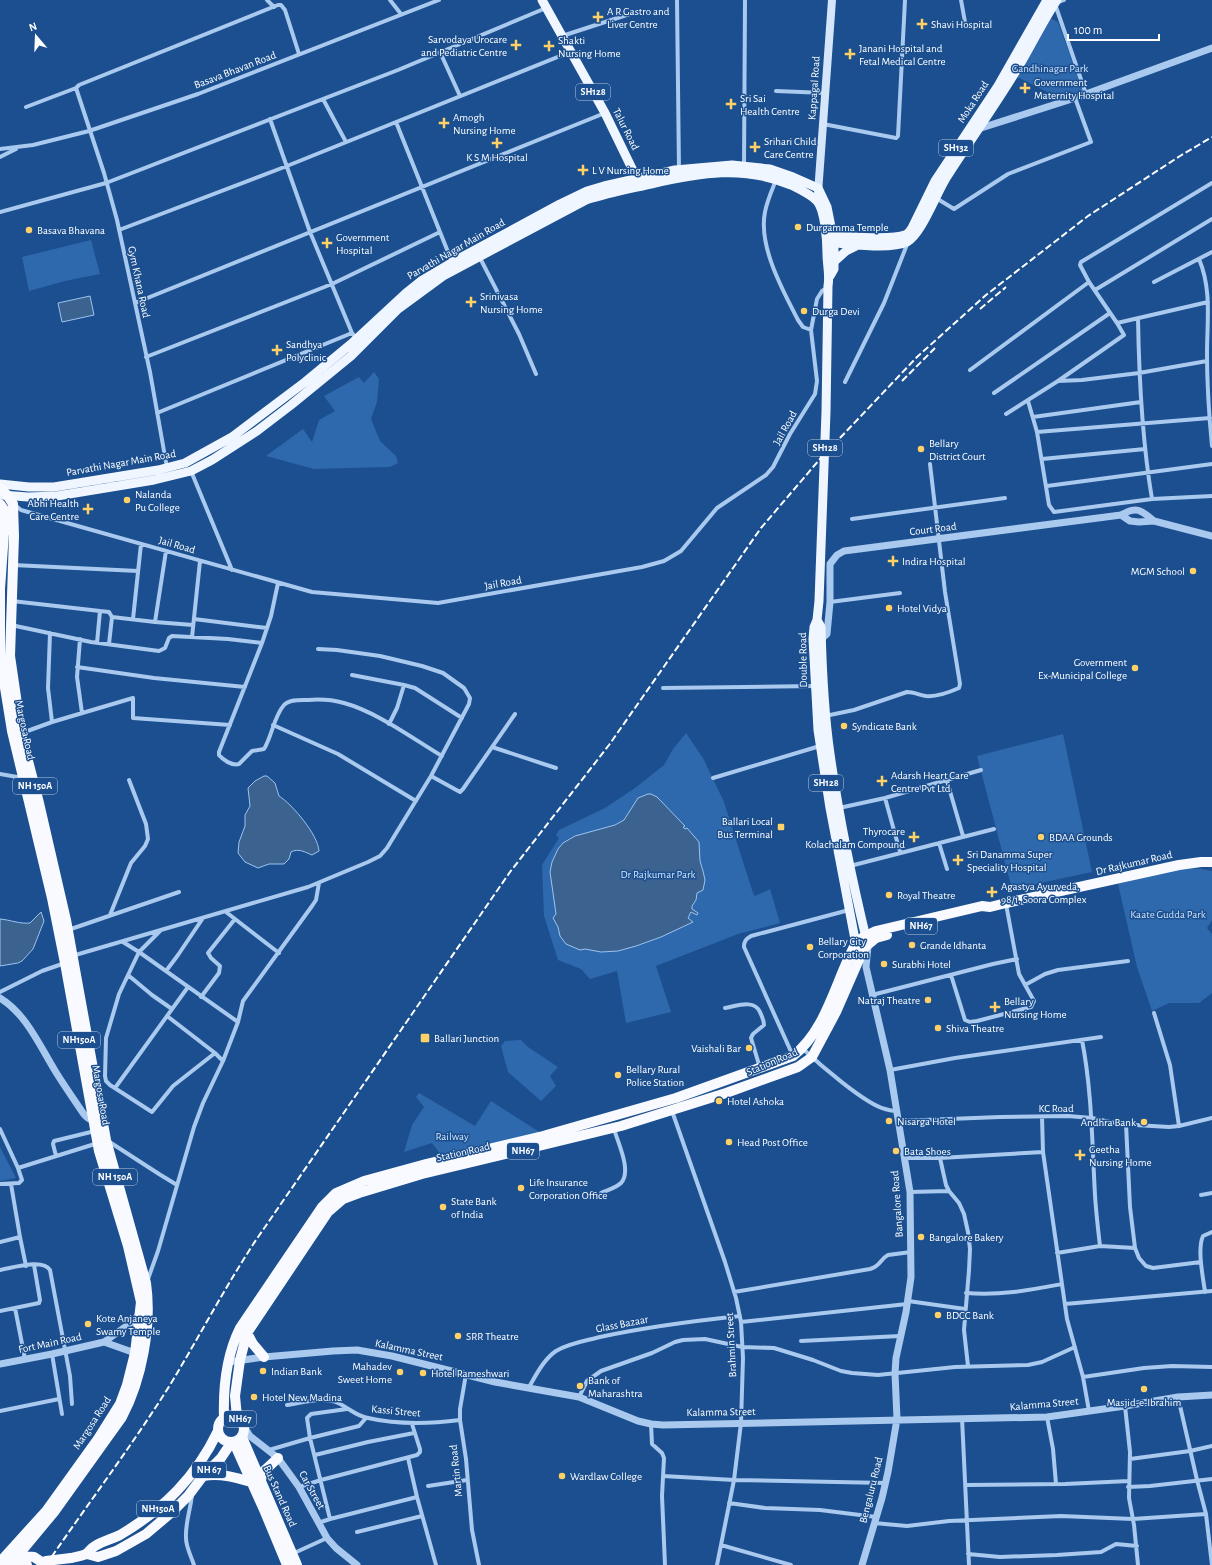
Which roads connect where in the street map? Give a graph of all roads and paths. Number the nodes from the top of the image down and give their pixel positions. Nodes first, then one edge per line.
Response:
1 (267, 0) edge
2 (390, 0) edge
3 (439, 0) edge
4 (677, 0) edge
5 (745, 0) edge
6 (832, 0) edge
7 (905, 0) edge
8 (961, 0) edge
9 (1064, 0) edge
10 (1051, 1) edge
11 (544, 4) edge
12 (274, 7) junction
13 (639, 11) dead end
14 (401, 14) junction
15 (965, 22) dead end
16 (561, 36) junction
17 (1212, 48) edge
18 (440, 52) junction
19 (570, 52) junction
20 (299, 54) junction
21 (76, 88) junction
22 (776, 91) dead end
23 (825, 93) junction
24 (1086, 94) junction
25 (460, 96) junction
26 (1076, 98) junction
27 (323, 99) junction
28 (26, 107) dead end
29 (605, 113) junction
30 (270, 119) junction
31 (396, 122) junction
32 (822, 124) junction
33 (980, 128) junction
34 (90, 131) junction
35 (967, 132) junction
36 (346, 142) junction
37 (19, 148) junction
38 (0, 149) edge
39 (0, 156) edge
40 (287, 166) junction
41 (744, 166) junction
42 (679, 170) junction
43 (776, 180) junction
44 (639, 182) junction
45 (106, 183) junction
46 (1212, 183) edge
47 (422, 187) junction
48 (818, 188) junction
49 (936, 198) junction
50 (817, 201) junction
51 (0, 212) edge
52 (1212, 219) edge
53 (119, 230) junction
54 (310, 232) junction
55 (440, 232) junction
56 (830, 239) junction
57 (909, 240) junction
58 (859, 245) junction
59 (1212, 252) edge
60 (479, 256) junction
61 (1199, 259) junction
62 (834, 261) junction
63 (452, 262) junction
64 (830, 276) junction
65 (1089, 282) junction
66 (1154, 282) dead end
67 (332, 284) junction
68 (828, 286) junction
69 (1210, 287) edge
70 (1094, 290) junction
71 (1210, 299) edge
72 (135, 303) junction
73 (1110, 313) junction
74 (1138, 318) junction
75 (1117, 323) junction
76 (810, 330) junction
77 (354, 336) junction
78 (359, 349) junction
79 (146, 357) junction
80 (1207, 361) junction
81 (970, 370) dead end
82 (1210, 372) edge
83 (1139, 373) junction
84 (536, 374) dead end
85 (1058, 381) junction
86 (845, 382) dead end
87 (994, 393) dead end
88 (1028, 401) junction
89 (1141, 402) junction
90 (157, 413) junction
91 (1006, 414) dead end
92 (1033, 417) junction
93 (1210, 418) junction
94 (1144, 423) junction
95 (1037, 432) junction
96 (1212, 446) edge
97 (1145, 449) junction
98 (1042, 459) junction
99 (930, 464) dead end
100 (1212, 464) edge
101 (191, 471) junction
102 (168, 472) junction
103 (1148, 472) junction
104 (0, 484) edge
105 (1047, 486) junction
106 (0, 488) edge
107 (28, 492) junction
108 (1212, 496) edge
109 (1005, 498) dead end
110 (1152, 499) junction
111 (4, 500) edge
112 (936, 507) junction
113 (1121, 515) junction
114 (852, 519) dead end
115 (1154, 521) junction
116 (1212, 536) edge
117 (939, 540) junction
118 (141, 544) junction
119 (166, 551) junction
120 (200, 561) junction
121 (13, 565) junction
122 (232, 570) junction
123 (138, 571) junction
124 (278, 582) junction
125 (900, 593) dead end
126 (0, 597) edge
127 (11, 601) junction
128 (830, 602) junction
129 (100, 612) junction
130 (112, 617) junction
131 (194, 619) junction
132 (133, 620) junction
133 (817, 620) junction
134 (155, 622) junction
135 (10, 625) junction
136 (193, 625) junction
137 (267, 628) junction
138 (50, 633) junction
139 (192, 637) junction
140 (80, 639) junction
141 (821, 639) junction
142 (98, 642) junction
143 (262, 643) junction
144 (109, 644) junction
145 (318, 649) dead end
146 (0, 653) edge
147 (78, 667) junction
148 (352, 674) dead end
149 (404, 685) junction
150 (815, 686) junction
151 (245, 687) junction
152 (663, 688) dead end
153 (82, 713) junction
154 (515, 714) dead end
155 (821, 715) junction
156 (462, 718) junction
157 (52, 722) junction
158 (389, 724) junction
159 (230, 725) junction
160 (273, 725) junction
161 (21, 733) junction
162 (820, 746) junction
163 (492, 747) junction
164 (442, 756) junction
165 (556, 768) dead end
166 (981, 770) dead end
167 (0, 774) edge
168 (431, 776) junction
169 (24, 778) junction
170 (713, 778) dead end
171 (129, 780) dead end
172 (947, 781) junction
173 (885, 798) junction
174 (416, 801) junction
175 (839, 808) junction
176 (994, 829) dead end
177 (963, 836) junction
178 (940, 843) junction
179 (900, 852) junction
180 (1212, 862) edge
181 (849, 866) junction
182 (947, 869) dead end
183 (319, 883) junction
184 (179, 892) dead end
185 (1006, 903) junction
186 (849, 910) junction
187 (226, 912) junction
188 (110, 915) junction
189 (203, 918) junction
190 (235, 918) junction
191 (67, 930) junction
192 (160, 931) junction
193 (867, 940) junction
194 (123, 942) junction
195 (855, 945) junction
196 (140, 952) junction
197 (279, 953) junction
198 (860, 956) junction
199 (67, 959) junction
200 (1017, 959) junction
201 (1128, 961) dead end
202 (866, 967) junction
203 (166, 971) junction
204 (128, 975) junction
205 (951, 975) junction
206 (1025, 985) junction
207 (188, 987) junction
208 (0, 992) edge
209 (872, 995) junction
210 (201, 997) junction
211 (0, 998) edge
212 (725, 1008) dead end
213 (172, 1009) junction
214 (1154, 1014) dead end
215 (167, 1016) junction
216 (238, 1022) junction
217 (1101, 1037) dead end
218 (1082, 1040) junction
219 (802, 1048) junction
220 (215, 1053) junction
221 (793, 1056) junction
222 (812, 1057) junction
223 (223, 1061) junction
224 (761, 1068) junction
225 (890, 1070) junction
226 (114, 1088) junction
227 (670, 1105) junction
228 (897, 1111) junction
229 (1042, 1117) junction
230 (1092, 1118) junction
231 (1212, 1118) edge
232 (97, 1119) junction
233 (898, 1122) junction
234 (1126, 1124) junction
235 (1179, 1126) junction
236 (614, 1127) junction
237 (0, 1129) edge
238 (95, 1131) junction
239 (102, 1141) junction
240 (1043, 1152) junction
241 (56, 1156) junction
242 (904, 1158) junction
243 (940, 1158) junction
244 (18, 1168) junction
245 (0, 1184) edge
246 (11, 1184) junction
247 (177, 1185) junction
248 (949, 1191) junction
249 (910, 1192) junction
250 (345, 1193) junction
251 (601, 1193) dead end
252 (1212, 1193) edge
253 (1201, 1195) dead end
254 (1212, 1232) edge
255 (20, 1237) junction
256 (0, 1242) edge
257 (1100, 1246) junction
258 (1135, 1248) junction
259 (911, 1252) junction
260 (1057, 1253) junction
261 (1201, 1262) junction
262 (34, 1265) junction
263 (26, 1266) junction
264 (0, 1270) edge
265 (146, 1283) junction
266 (1062, 1284) junction
267 (1212, 1291) edge
268 (734, 1292) junction
269 (1205, 1292) junction
270 (966, 1294) junction
271 (908, 1302) junction
272 (1065, 1304) junction
273 (15, 1308) junction
274 (965, 1309) junction
275 (0, 1311) edge
276 (144, 1313) junction
277 (740, 1316) junction
278 (741, 1322) junction
279 (247, 1333) junction
280 (900, 1336) junction
281 (801, 1341) dead end
282 (104, 1342) junction
283 (742, 1346) junction
284 (1075, 1347) junction
285 (65, 1351) junction
286 (135, 1353) junction
287 (52, 1354) junction
288 (264, 1357) junction
289 (25, 1359) junction
290 (240, 1360) junction
291 (229, 1362) junction
292 (0, 1364) edge
293 (968, 1366) junction
294 (1212, 1367) edge
295 (895, 1373) junction
296 (466, 1374) junction
297 (1083, 1377) junction
298 (528, 1387) junction
299 (1212, 1395) edge
300 (579, 1397) junction
301 (1178, 1397) junction
302 (59, 1399) junction
303 (72, 1404) dead end
304 (287, 1405) dead end
305 (1125, 1406) junction
306 (347, 1409) junction
307 (0, 1411) edge
308 (1089, 1411) junction
309 (62, 1414) dead end
310 (237, 1417) junction
311 (1047, 1417) junction
312 (224, 1418) junction
313 (366, 1418) junction
314 (962, 1418) junction
315 (897, 1419) junction
316 (460, 1420) junction
317 (741, 1423) junction
318 (412, 1424) junction
319 (651, 1424) junction
320 (218, 1431) junction
321 (414, 1432) junction
322 (238, 1438) junction
323 (310, 1438) junction
324 (211, 1444) joint
325 (1212, 1446) edge
326 (269, 1450) junction
327 (1190, 1451) junction
328 (315, 1455) junction
329 (278, 1458) junction
330 (408, 1458) junction
331 (1130, 1459) junction
332 (203, 1476) junction
333 (663, 1476) junction
334 (261, 1479) junction
335 (1212, 1479) edge
336 (320, 1480) junction
337 (467, 1480) junction
338 (734, 1480) junction
339 (1197, 1480) junction
340 (1129, 1481) junction
341 (251, 1482) junction
342 (886, 1483) junction
343 (1056, 1484) junction
344 (966, 1485) junction
345 (428, 1486) dead end
346 (299, 1487) junction
347 (1128, 1487) junction
348 (190, 1493) junction
349 (417, 1497) junction
350 (729, 1503) junction
351 (1206, 1514) junction
352 (422, 1516) junction
353 (330, 1519) junction
354 (1133, 1519) junction
355 (875, 1520) junction
356 (967, 1521) junction
357 (1210, 1521) edge
358 (318, 1523) junction
359 (32, 1532) junction
360 (357, 1532) dead end
361 (327, 1538) junction
362 (721, 1545) junction
363 (1137, 1546) junction
364 (292, 1554) junction
365 (968, 1554) junction
366 (79, 1557) junction
367 (1211, 1557) edge
368 (9, 1560) edge
369 (38, 1561) edge
370 (26, 1565) edge
371 (194, 1565) edge
372 (287, 1565) edge
373 (298, 1565) edge
374 (357, 1565) edge
375 (436, 1565) edge
376 (479, 1565) edge
377 (665, 1565) edge
378 (717, 1565) edge
379 (791, 1565) edge
380 (862, 1565) edge
381 (969, 1565) edge
382 (1138, 1565) edge
383 (1212, 1565) edge

1 - 12 street
2 - 14 street
3 - 14 street, Basava Bhavan Road
4 - 42 street
5 - 41 street
6 - 23 main road, Kappagal Road
7 - 32 street
8 - 15 street
9 - 10 street
10 - 24 street
10 - 33 main road, Moka Road / SH132
10 - 35 main road, Moka Road / SH132
11 - 16 main road, Talur Road / SH128
11 - 18 street
12 - 20 street
12 - 21 street
13 - 16 street
14 - 20 street, Basava Bhavan Road
16 - 19 main road, Talur Road / SH128
17 - 24 street
18 - 25 street
18 - 27 street
19 - 25 street
19 - 29 main road, Talur Road / SH128
20 - 34 street, Basava Bhavan Road
21 - 28 street
21 - 34 street, Gym Khana Road
22 - 23 street
23 - 32 main road, Kappagal Road
24 - 26 street
25 - 31 street
26 - 33 street
26 - 49 street
27 - 30 street
27 - 36 street
29 - 44 main road, Talur Road / SH128
29 - 47 street
30 - 40 street
30 - 45 street
31 - 36 street
31 - 47 street
32 - 48 main road, Kappagal Road
33 - 35 street
33 - 49 main road, Moka Road / SH132
34 - 37 street, Basava Bhavan Road
34 - 45 street, Gym Khana Road
35 - 56 main road, Moka Road / SH132
36 - 40 street
37 - 38 street
37 - 39 street
40 - 53 street
40 - 54 street
41 - 42 main road, Parvathi Nagar Main Road
41 - 48 main road, Parvathi Nagar Main Road
42 - 44 main road, Parvathi Nagar Main Road
43 - 44 main road
43 - 50 main road
43 - 76 street
44 - 60 main road, Parvathi Nagar Main Road
44 - 63 main road, Parvathi Nagar Main Road
45 - 51 street
45 - 53 street, Gym Khana Road
46 - 65 street
47 - 54 street
47 - 55 street
48 - 50 main road, Kappagal Road
48 - 56 main road
49 - 57 main road, Moka Road / SH132
50 - 56 main road, SH128
52 - 70 street
53 - 72 street, Gym Khana Road
54 - 67 street
54 - 72 street
55 - 63 street
55 - 67 street
56 - 58 main road
56 - 62 main road, SH128
56 - 64 main road, SH128
57 - 58 main road
57 - 86 street
58 - 62 main road
59 - 61 street
60 - 78 main road, Parvathi Nagar Main Road
60 - 84 street
61 - 66 street
61 - 69 street
62 - 64 main road, SH128
63 - 77 main road, Parvathi Nagar Main Road
64 - 68 main road, SH128
65 - 70 street
65 - 81 street
67 - 77 street
67 - 79 street
68 - 76 street, Jail Road
68 - 133 main road, SH128
69 - 71 street
70 - 73 street
71 - 74 street
71 - 80 street
72 - 79 street, Gym Khana Road
73 - 75 street
73 - 87 street
74 - 75 street
74 - 83 street
75 - 85 street
76 - 124 street, Jail Road
77 - 78 street
77 - 90 street
77 - 102 main road, Parvathi Nagar Main Road
78 - 101 main road, Parvathi Nagar Main Road
79 - 90 street, Gym Khana Road
80 - 82 street
80 - 83 street
82 - 93 street
83 - 85 street
83 - 89 street
85 - 88 street
88 - 91 street
88 - 92 street
89 - 92 street
89 - 94 street
90 - 102 street, Gym Khana Road
92 - 95 street
93 - 94 street
93 - 96 street
94 - 95 street
94 - 97 street
95 - 98 street
97 - 98 street
97 - 103 street
98 - 105 street
99 - 112 street
100 - 103 street
101 - 102 main road, Parvathi Nagar Main Road
101 - 122 street
102 - 107 main road, Parvathi Nagar Main Road
103 - 105 street
103 - 110 street
104 - 107 main road
105 - 110 street
106 - 111 highway
107 - 111 main road
108 - 110 street
109 - 112 street
111 - 118 street, Jail Road
111 - 121 highway, Margosa Road / NH 150A
111 - 126 highway, Margosa Road / NH150A
112 - 114 street
112 - 117 street
113 - 115 street, Court Road
113 - 115 street, Court Road
113 - 117 street, Court Road
115 - 116 street, Court Road
117 - 128 street, Court Road
117 - 155 street
118 - 119 street, Jail Road
118 - 123 street
119 - 120 street, Jail Road
119 - 134 street
120 - 122 street, Jail Road
120 - 131 street
121 - 123 street
121 - 127 highway, Margosa Road / NH 150A
122 - 124 street, Jail Road
123 - 132 street
124 - 137 street
125 - 128 street
126 - 146 highway, Margosa Road / NH150A
127 - 129 street
127 - 135 highway, Margosa Road / NH 150A
128 - 141 street, Court Road
129 - 130 street
129 - 142 street
130 - 132 street
130 - 144 street
131 - 136 street
131 - 137 street
132 - 134 street
133 - 141 main road, Double Road / SH128
133 - 150 main road, Double Road / SH128
134 - 136 street
135 - 138 street
135 - 161 highway, Margosa Road / NH 150A
136 - 139 street
137 - 143 street
138 - 140 street
138 - 157 street
139 - 143 street
139 - 144 street
140 - 142 street
140 - 147 street
141 - 155 main road, Double Road / SH128
142 - 144 street
143 - 151 street
145 - 156 street
146 - 169 highway, Margosa Road / NH150A
147 - 151 street
147 - 153 street
148 - 149 street
149 - 156 street
149 - 158 street
150 - 152 street
150 - 155 main road, Double Road / SH128
151 - 159 street
153 - 157 street
153 - 159 street
154 - 163 street
155 - 162 main road, Double Road / SH128
155 - 175 main road, Double Road / SH128
156 - 164 street
157 - 161 street
158 - 160 street
158 - 164 street
159 - 160 street
160 - 174 street
161 - 191 highway, Margosa Road / NH 150A
162 - 170 street
162 - 186 main road, Double Road / SH128
163 - 165 street
163 - 168 street
164 - 168 street
166 - 172 street
167 - 169 street
168 - 174 street
169 - 199 highway, Margosa Road / NH150A
171 - 188 street
172 - 173 street
172 - 177 street
173 - 175 street
173 - 179 street
174 - 183 street
175 - 181 main road, Double Road / SH128
176 - 177 street
177 - 178 street
178 - 179 street
178 - 182 street
179 - 181 street
180 - 185 highway, Dr Rajkumar Road / NH67
181 - 193 main road, Double Road / SH128
183 - 187 street
183 - 197 street
184 - 188 street
185 - 193 highway, Dr Rajkumar Road / NH67
185 - 200 street
186 - 195 main road, Double Road / SH128
186 - 221 street
187 - 189 street
187 - 190 street
188 - 191 street
189 - 192 street
189 - 203 street
190 - 197 street
190 - 210 street
191 - 199 highway, Margosa Road / NH 150A
192 - 194 street
192 - 196 street
193 - 195 highway, NH67
193 - 198 highway, NH67
193 - 202 street, Bangalore Road
194 - 196 street
194 - 199 street
195 - 198 main road, SH128
195 - 219 highway, NH67
196 - 203 street
196 - 204 street
197 - 216 street
198 - 202 street, Bangalore Road
198 - 222 highway, Station Road / NH67
199 - 208 street
199 - 232 highway, Margosa Road / NH150A
200 - 205 street
200 - 206 street
201 - 206 street
202 - 209 street, Bangalore Road
203 - 207 street
204 - 213 street
204 - 226 street
205 - 206 street
205 - 209 street
207 - 210 street
207 - 213 street
209 - 225 street, Bangalore Road
210 - 216 street
211 - 232 street
212 - 224 street
213 - 215 street
214 - 235 street
215 - 220 street
215 - 226 street
216 - 223 street
217 - 218 street
218 - 225 street
218 - 230 street
219 - 221 highway, NH67
219 - 222 street
220 - 223 street
220 - 226 street
221 - 224 highway, NH67
222 - 227 highway, Station Road / NH67
222 - 228 street
223 - 247 street
224 - 227 highway, NH67
225 - 228 street, Bangalore Road
227 - 236 highway, Station Road / NH67
227 - 250 highway, Station Road / NH67
227 - 268 street, Brahmin Street
228 - 233 street, Bangalore Road
229 - 230 street, KC Road
229 - 233 street, KC Road
229 - 240 street
230 - 234 street, KC Road
230 - 257 street
231 - 235 street, KC Road
232 - 238 highway, Margosa Road / NH150A
232 - 239 highway, Margosa Road / NH 150A
233 - 242 street, Bangalore Road
234 - 235 street, KC Road
234 - 258 street
236 - 250 highway, Station Road / NH67
236 - 251 street
237 - 244 street
238 - 239 highway, Margosa Road / NH150A
238 - 241 street
239 - 241 street
239 - 247 street
239 - 265 highway, Margosa Road / NH 150A
239 - 276 highway, Margosa Road / NH150A
240 - 243 street
240 - 260 street
241 - 244 street
242 - 243 street
242 - 249 street, Bangalore Road
243 - 248 street
244 - 246 street
245 - 246 street
246 - 255 street
247 - 265 street
248 - 249 street
248 - 270 street
249 - 259 street, Bangalore Road
250 - 279 highway, Station Road / NH67
250 - 291 highway, Station Road / NH67
252 - 253 street
254 - 261 street
255 - 256 street
255 - 263 street
257 - 258 street
257 - 260 street
258 - 261 street
259 - 268 street
259 - 271 street, Bangalore Road
260 - 266 street
261 - 269 street
262 - 263 street
262 - 273 street
262 - 285 street
263 - 264 street
265 - 276 highway, Margosa Road / NH 150A
266 - 270 street
266 - 272 street
267 - 269 street
268 - 277 street, Brahmin Street
269 - 272 street
270 - 274 street
271 - 274 street
271 - 278 street
271 - 280 street, Bangalore Road
272 - 284 street
273 - 275 street
273 - 289 street
274 - 293 street
276 - 282 street, Fort Main Road
276 - 286 highway, Margosa Road / NH150A
276 - 359 highway
277 - 278 street, Brahmin Street
277 - 298 street, Glass Bazaar
278 - 283 street, Brahmin Street
279 - 288 highway
279 - 290 highway, Station Road / NH67
280 - 281 street
280 - 295 street, Bangalore Road
282 - 285 street, Fort Main Road
282 - 286 street
283 - 295 street
283 - 300 street
283 - 317 street, Brahmin Street
284 - 293 street
284 - 297 street
285 - 287 street, Fort Main Road
285 - 303 street
286 - 359 highway, Margosa Road / NH150A
287 - 289 street, Fort Main Road
287 - 302 street
288 - 290 street, Kalamma Street
288 - 296 street, Kalamma Street
289 - 292 street, Fort Main Road
290 - 291 street, Kalamma Street
290 - 310 highway, Station Road / NH67
291 - 312 highway, Station Road / NH67
293 - 295 street
294 - 297 street
295 - 315 street, Bangalore Road
296 - 298 street, Kalamma Street
296 - 316 street, Martin Road
297 - 308 street
298 - 300 street, Kalamma Street
299 - 301 street, Kalamma Street
300 - 319 street, Kalamma Street
301 - 305 street, Kalamma Street
301 - 327 street
302 - 307 street
302 - 309 street
304 - 306 street, Kassi Street
305 - 308 street, Kalamma Street
305 - 331 street
306 - 313 street, Kassi Street
306 - 323 street
308 - 311 street, Kalamma Street
310 - 312 highway, NH67
310 - 322 highway, NH67
311 - 314 street, Kalamma Street
311 - 343 street
312 - 320 highway, NH67
313 - 318 street, Kassi Street
313 - 323 street
314 - 315 street, Kalamma Street
314 - 344 street
315 - 317 street, Kalamma Street
315 - 342 street, Bengaluru Road
316 - 318 street, Kassi Street
316 - 337 street, Martin Road
317 - 319 street, Kalamma Street
317 - 338 street, Brahmin Street
318 - 321 street
319 - 333 street
320 - 322 highway, NH67
320 - 324 highway, NH67
321 - 328 street
321 - 330 street
322 - 326 street, Car Street
322 - 332 highway, NH 67
322 - 334 highway, Bus Stand Road
322 - 341 highway, Bus Stand Road
323 - 326 street
323 - 328 street
324 - 366 highway, NH150A
325 - 327 street
326 - 329 street, Car Street
327 - 331 street
327 - 339 street
328 - 336 street
329 - 334 highway
329 - 346 street, Car Street
330 - 336 street
330 - 349 street
331 - 340 street
332 - 341 highway
332 - 348 highway, NH 67
333 - 338 street
333 - 377 street
334 - 364 highway, Bus Stand Road
335 - 339 street
336 - 346 street
336 - 353 street
337 - 345 street
337 - 376 street, Martin Road
338 - 342 street
338 - 350 street, Brahmin Street
339 - 347 street
339 - 351 street
340 - 343 street
340 - 347 street
341 - 372 highway, Bus Stand Road
342 - 355 street, Bengaluru Road
343 - 344 street
344 - 356 street
346 - 358 street, Car Street
347 - 354 street
348 - 366 highway, NH150A
348 - 371 street
349 - 352 street
349 - 353 street
350 - 355 street
350 - 362 street, Brahmin Street
351 - 354 street
351 - 357 street
352 - 360 street
352 - 375 street
353 - 358 street
354 - 356 street
354 - 363 street
355 - 356 street
355 - 380 street, Bengaluru Road
356 - 365 street
357 - 367 street
358 - 361 street, Car Street
359 - 368 highway, Margosa Road / NH150A
359 - 369 highway
361 - 364 street
361 - 374 street, Car Street
362 - 378 street, Brahmin Street
362 - 379 street
363 - 365 street
363 - 382 street
364 - 373 highway, Bus Stand Road
365 - 381 street
366 - 369 highway, NH150A, bridge
367 - 383 street
368 - 369 highway, NH150A
368 - 370 highway

